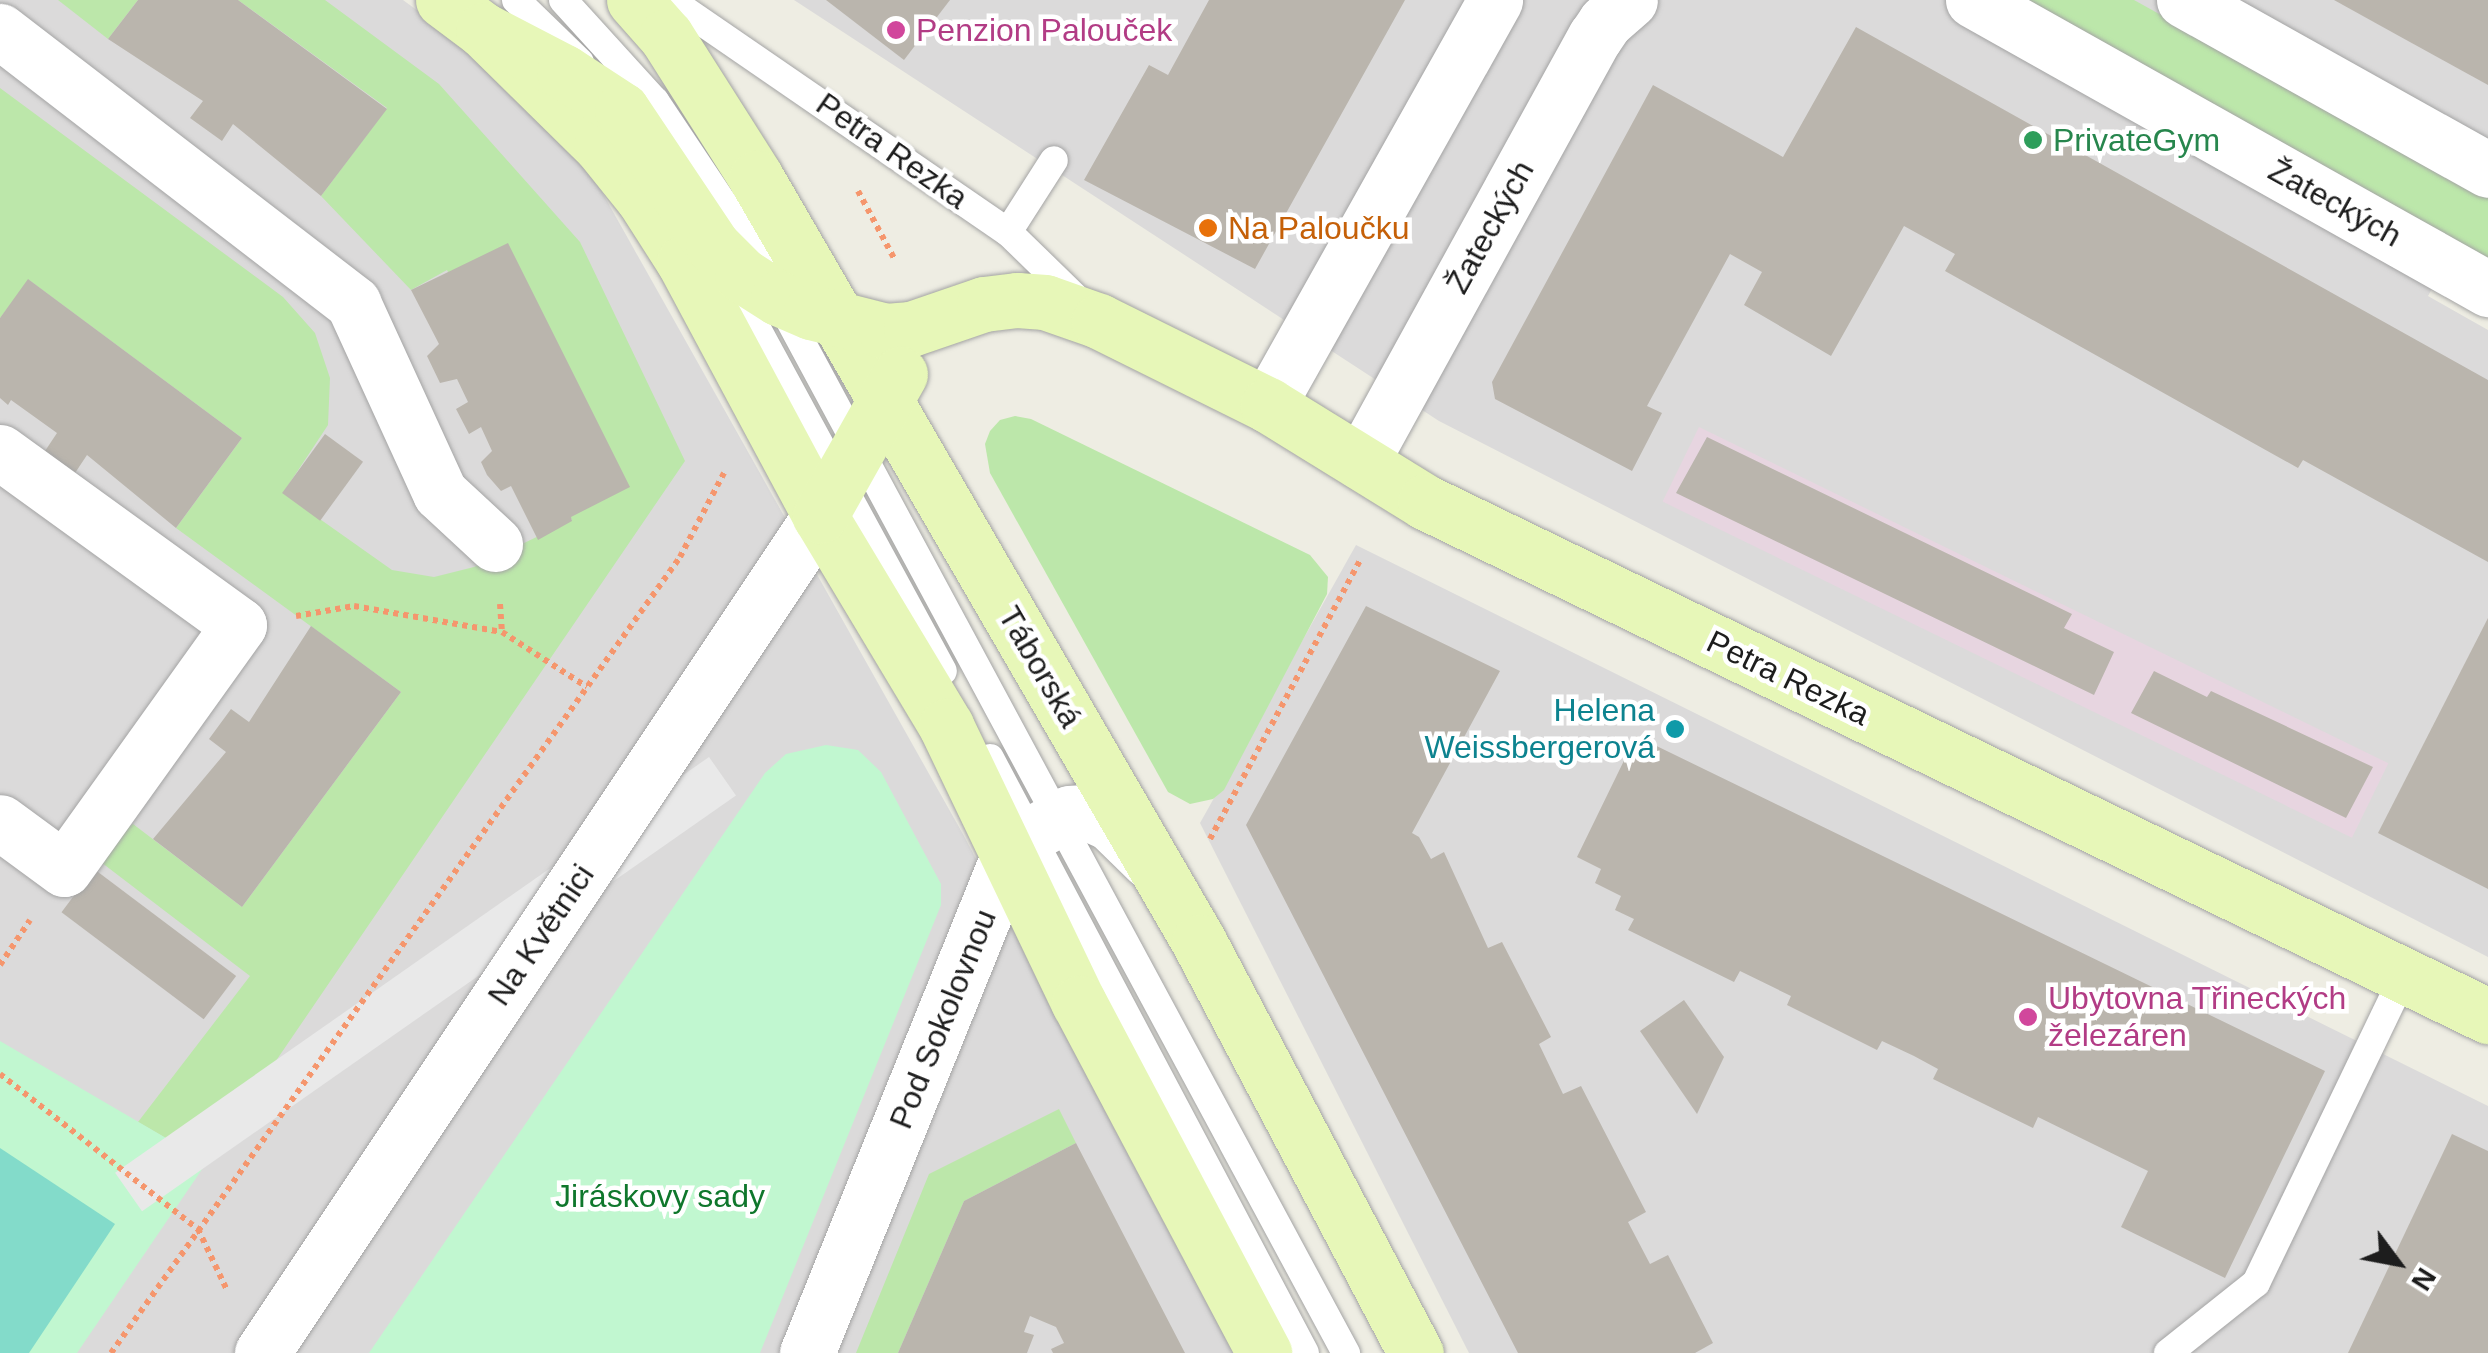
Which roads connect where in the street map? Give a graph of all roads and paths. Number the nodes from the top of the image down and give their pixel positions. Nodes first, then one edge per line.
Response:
1 (563, 0) edge
2 (634, 0) edge
3 (670, 0) edge
4 (1495, 0) edge
5 (1630, 0) edge
6 (1973, 0) edge
7 (2184, 0) edge
8 (481, 10) edge
9 (0, 31) edge
10 (1054, 160) dead end
11 (2488, 170) edge
12 (858, 190) dead end
13 (1008, 232) junction
14 (713, 246) junction
15 (895, 260) dead end
16 (2488, 289) edge
17 (778, 298) junction
18 (838, 320) junction
19 (1099, 320) junction
20 (929, 324) junction
21 (885, 402) junction
22 (1268, 405) junction
23 (0, 452) edge
24 (1361, 462) junction
25 (729, 464) dead end
26 (839, 482) junction
27 (495, 544) joint
28 (1360, 560) dead end
29 (239, 626) junction
30 (502, 632) junction
31 (587, 686) junction
32 (0, 822) edge
33 (1032, 835) junction
34 (1210, 840) dead end
35 (1156, 868) junction
36 (2404, 976) junction
37 (2488, 1016) edge
38 (0, 1074) edge
39 (198, 1230) junction
40 (111, 1353) edge
41 (262, 1353) edge
42 (807, 1353) edge
43 (1264, 1353) edge
44 (1305, 1353) edge
45 (1346, 1353) edge
46 (1416, 1353) edge
47 (2168, 1353) edge

1 - 17 lane
2 - 18 street, Táborská
3 - 13 lane, Petra Rezka
4 - 22 street
5 - 24 street, Žateckých
6 - 16 street, Žateckých
7 - 11 street
8 - 14 street, Petra Rezka
8 - 26 street
9 - 27 street
10 - 13 lane
12 - 15 path
13 - 19 lane, Petra Rezka
14 - 17 street, Petra Rezka
14 - 26 lane
17 - 18 street, Petra Rezka
17 - 26 lane
18 - 20 street, Petra Rezka
18 - 21 street, Táborská
19 - 20 street, Petra Rezka
19 - 22 street, Petra Rezka
20 - 21 street
21 - 26 street
21 - 35 street, Táborská
22 - 24 street, Petra Rezka
23 - 29 street
24 - 36 street, Petra Rezka
25 - 31 path
26 - 33 lane
26 - 33 street
26 - 41 street, Na Květnici
27 - 30 path
28 - 34 path
29 - 30 path
29 - 32 street
30 - 31 path
31 - 39 path
33 - 35 street
33 - 42 street, Pod Sokolovnou
33 - 43 street
33 - 44 lane
33 - 45 lane
35 - 46 street, Táborská
36 - 37 street, Petra Rezka
36 - 47 lane
38 - 39 path
39 - 40 path

